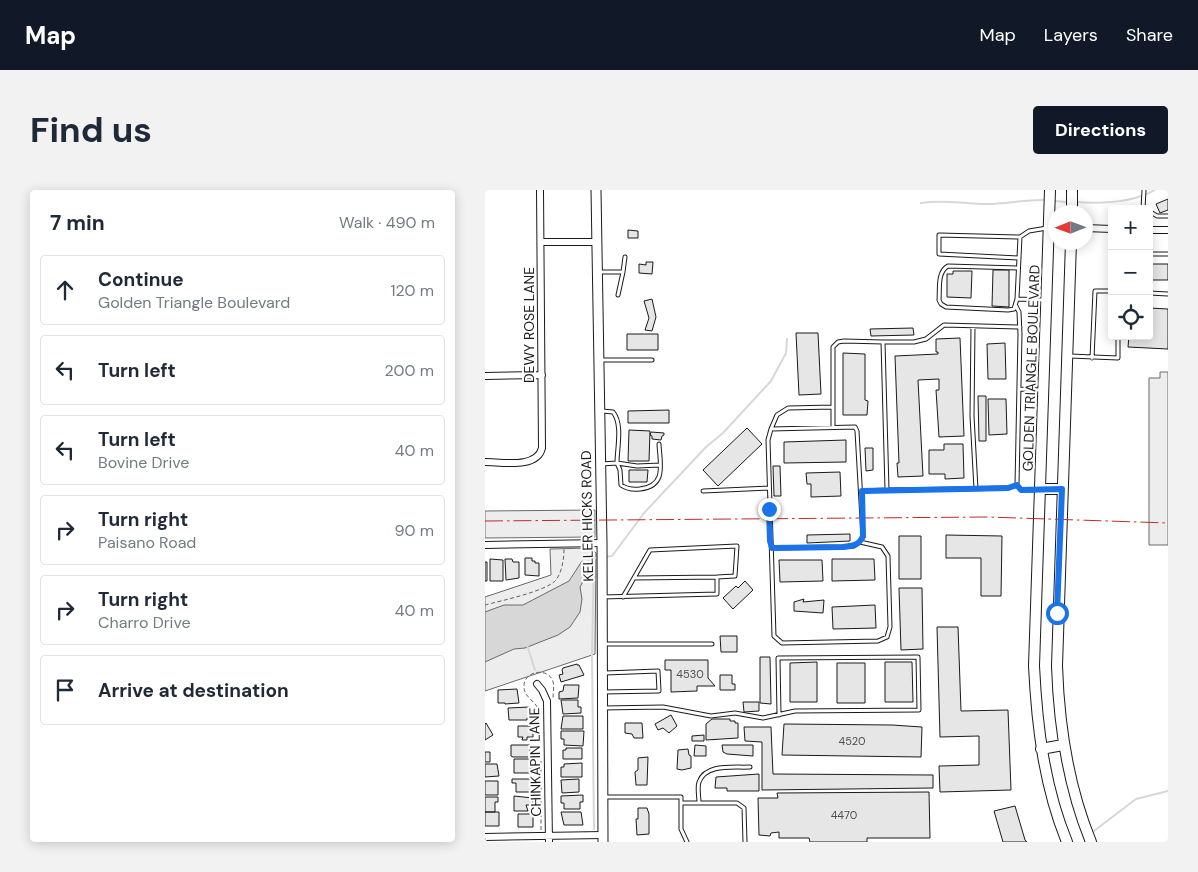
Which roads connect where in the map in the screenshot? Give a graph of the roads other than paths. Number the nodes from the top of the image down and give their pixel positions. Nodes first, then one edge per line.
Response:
1 (540, 190) edge
2 (596, 190) edge
3 (1050, 190) edge
4 (1073, 190) edge
5 (1144, 190) edge
6 (1050, 205) edge
7 (1072, 205) edge
8 (1143, 205) edge
9 (1153, 214) edge
10 (1168, 216) edge
11 (1048, 228) edge
12 (1093, 228) edge
13 (1108, 228) edge
14 (1153, 230) edge
15 (1168, 230) edge
16 (1020, 237) junction
17 (541, 242) junction
18 (597, 242) junction
19 (1051, 250) edge
20 (1071, 250) edge
21 (1153, 254) edge
22 (1168, 254) edge
23 (625, 256) dead end
24 (1019, 258) junction
25 (1018, 268) junction
26 (598, 272) junction
27 (623, 272) junction
28 (1108, 291) edge
29 (1153, 293) edge
30 (1168, 294) edge
31 (618, 295) dead end
32 (1017, 299) junction
33 (1047, 300) junction
34 (1016, 306) junction
35 (973, 326) junction
36 (1020, 327) junction
37 (1118, 340) edge
38 (883, 342) junction
39 (1067, 356) junction
40 (1093, 358) junction
41 (599, 360) junction
42 (652, 360) dead end
43 (542, 375) junction
44 (485, 376) edge
45 (1019, 389) junction
46 (1044, 390) junction
47 (833, 407) junction
48 (599, 411) junction
49 (833, 427) junction
50 (771, 428) junction
51 (659, 444) dead end
52 (485, 462) edge
53 (617, 463) junction
54 (600, 464) junction
55 (660, 465) junction
56 (1017, 485) junction
57 (769, 488) junction
58 (976, 489) junction
59 (1040, 489) junction
60 (1062, 489) junction
61 (887, 490) junction
62 (703, 491) dead end
63 (862, 491) junction
64 (860, 542) junction
65 (602, 543) junction
66 (485, 545) edge
67 (772, 548) junction
68 (717, 577) junction
69 (634, 578) junction
70 (602, 597) junction
71 (623, 597) junction
72 (602, 644) junction
73 (712, 644) dead end
74 (603, 673) junction
75 (537, 684) dead end
76 (603, 692) junction
77 (603, 708) junction
78 (779, 715) junction
79 (1063, 745) junction
80 (1041, 749) junction
81 (750, 767) dead end
82 (603, 797) junction
83 (699, 802) junction
84 (681, 803) junction
85 (485, 837) edge
86 (603, 838) edge
87 (549, 839) edge
88 (687, 842) edge
89 (745, 842) edge
90 (1067, 842) edge
91 (1091, 842) edge

1 - 17 street, DEWY ROSE LANE
2 - 18 street, KELLER HICKS ROAD
3 - 6 main road, GOLDEN TRIANGLE BOULEVARD
4 - 7 main road
5 - 8 lane
9 - 10 lane
11 - 16 lane
12 - 13 street
14 - 15 street
16 - 24 lane
16 - 24 lane
17 - 18 street
17 - 43 street, DEWY ROSE LANE
18 - 26 street, KELLER HICKS ROAD
19 - 33 main road, GOLDEN TRIANGLE BOULEVARD
20 - 39 main road
21 - 22 lane
23 - 27 lane
24 - 25 lane
25 - 32 lane
25 - 34 lane
26 - 27 lane
26 - 41 street, KELLER HICKS ROAD
27 - 31 lane
28 - 40 lane
29 - 30 lane
32 - 33 lane
32 - 34 lane
33 - 46 main road, GOLDEN TRIANGLE BOULEVARD
34 - 36 lane
35 - 36 lane
35 - 38 lane
35 - 58 lane
36 - 45 lane
37 - 40 lane
38 - 47 lane
38 - 61 lane
39 - 40 lane
39 - 60 main road
41 - 42 lane
41 - 48 street, KELLER HICKS ROAD
43 - 44 street
43 - 52 street, DEWY ROSE LANE
45 - 46 lane
45 - 56 lane
46 - 59 main road, GOLDEN TRIANGLE BOULEVARD
47 - 49 lane
47 - 50 lane
48 - 53 lane
48 - 54 street, KELLER HICKS ROAD
49 - 50 lane
49 - 63 lane
50 - 57 lane
51 - 55 lane
53 - 54 lane
53 - 55 lane
53 - 55 lane
54 - 65 street, KELLER HICKS ROAD
56 - 58 lane
56 - 59 lane
57 - 62 lane
57 - 67 lane
58 - 61 lane
59 - 60 main road
59 - 80 main road, GOLDEN TRIANGLE BOULEVARD
60 - 79 main road
61 - 63 lane
63 - 64 lane
64 - 67 lane
64 - 67 lane
65 - 66 street
65 - 70 street, KELLER HICKS ROAD
68 - 69 lane
68 - 69 lane
68 - 71 lane
69 - 71 lane
70 - 71 lane
70 - 72 street, KELLER HICKS ROAD
72 - 73 lane
72 - 74 street, KELLER HICKS ROAD
74 - 76 street, KELLER HICKS ROAD
74 - 76 lane
75 - 87 street, CHINKAPIN LANE
76 - 77 street, KELLER HICKS ROAD
77 - 78 lane
77 - 82 street, KELLER HICKS ROAD
78 - 78 lane
79 - 80 main road
79 - 91 main road
80 - 90 main road, GOLDEN TRIANGLE BOULEVARD
81 - 83 lane
82 - 84 lane
82 - 86 street, KELLER HICKS ROAD
83 - 84 lane
83 - 89 lane
84 - 88 lane
85 - 87 street
86 - 87 street

